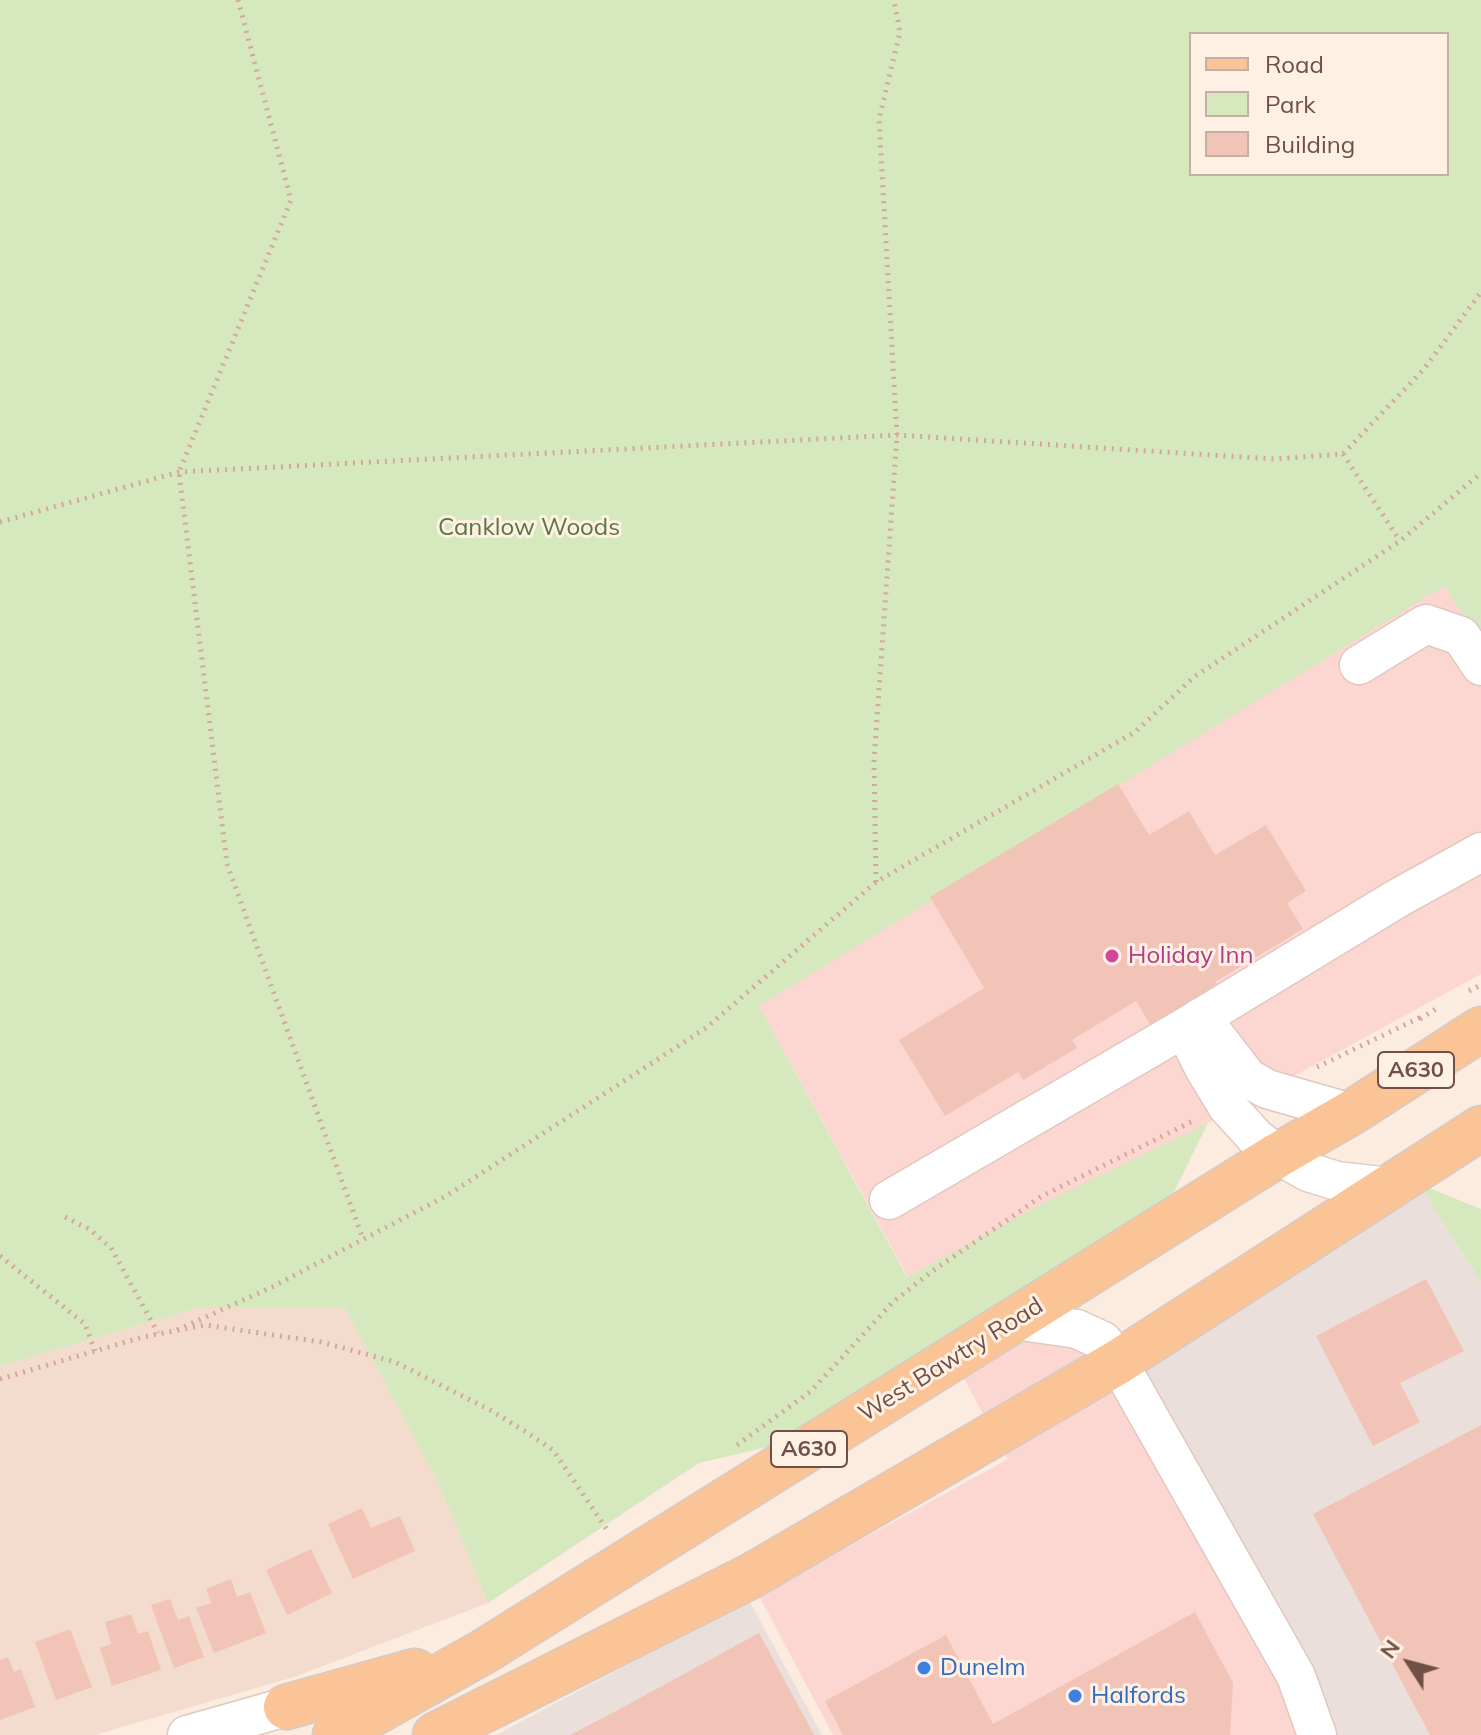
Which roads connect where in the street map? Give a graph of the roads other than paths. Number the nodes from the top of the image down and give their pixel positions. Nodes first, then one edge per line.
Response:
1 (1359, 665) dead end
2 (1481, 666) edge
3 (1481, 852) edge
4 (1192, 1022) junction
5 (1481, 1029) edge
6 (1351, 1113) junction
7 (1481, 1128) edge
8 (1278, 1155) junction
9 (1390, 1187) junction
10 (889, 1200) dead end
11 (1015, 1320) junction
12 (1118, 1362) junction
13 (483, 1652) junction
14 (286, 1707) joint
15 (187, 1735) edge
16 (335, 1735) edge
17 (435, 1735) edge
18 (1317, 1735) edge

1 - 2 street
3 - 4 street
4 - 6 street
4 - 8 street
4 - 10 street
5 - 6 main road, West Bawtry Road / A630
6 - 8 main road, West Bawtry Road / A630
7 - 9 main road
8 - 9 street
8 - 11 main road, West Bawtry Road / A630
9 - 12 main road
11 - 12 street
11 - 13 main road, West Bawtry Road / A630
12 - 17 main road
12 - 18 street
13 - 14 main road
13 - 16 main road, West Bawtry Road / A630
14 - 15 street

